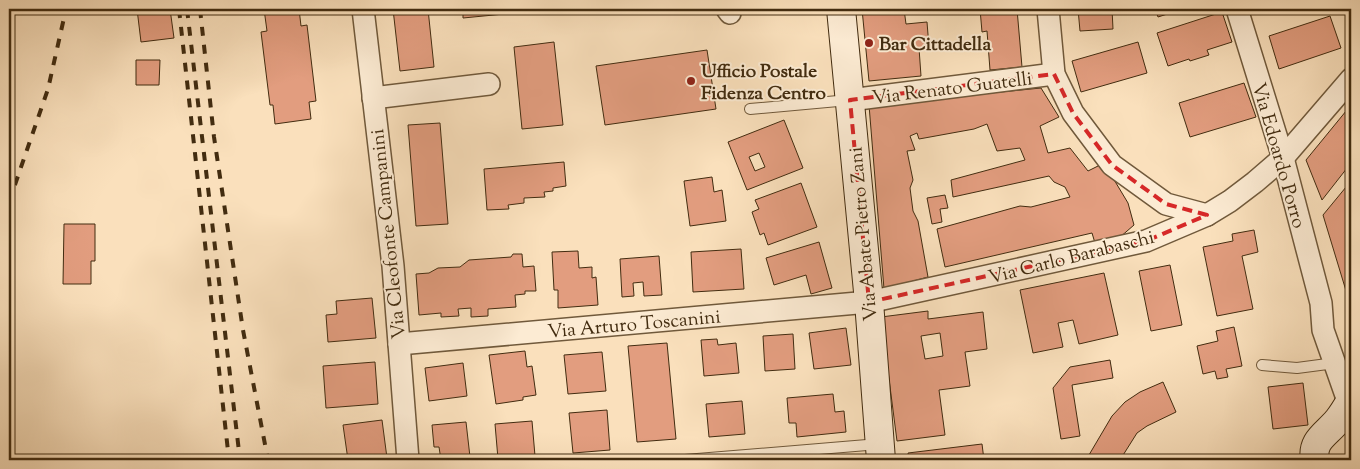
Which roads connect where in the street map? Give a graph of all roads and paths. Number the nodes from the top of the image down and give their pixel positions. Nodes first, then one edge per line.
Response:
1 (363, 9) edge
2 (841, 9) edge
3 (1048, 9) edge
4 (1237, 9) edge
5 (1054, 74) junction
6 (1351, 79) edge
7 (489, 84) dead end
8 (373, 98) junction
9 (850, 100) junction
10 (750, 109) dead end
11 (1283, 158) junction
12 (1207, 215) junction
13 (869, 302) junction
14 (399, 344) junction
15 (1343, 361) edge
16 (1262, 365) dead end
17 (1330, 433) edge
18 (880, 452) edge
19 (408, 460) edge
20 (685, 460) edge

1 - 8 street, Via Cleofonte Campanini
2 - 9 street, Via Abate Pietro Zani
3 - 5 street
4 - 11 street, Via Edoardo Porro
5 - 9 street, Via Renato Guatelli
5 - 12 street
6 - 11 street, Via Carlo Barabaschi
7 - 8 street
8 - 14 street, Via Cleofonte Campanini
9 - 10 lane
9 - 13 street, Via Abate Pietro Zani
11 - 12 street, Via Carlo Barabaschi
11 - 15 street, Via Edoardo Porro
12 - 13 street, Via Carlo Barabaschi
13 - 14 street, Via Arturo Toscanini
13 - 18 street, Via Abate Pietro Zani
14 - 19 street, Via Cleofonte Campanini
15 - 16 lane
15 - 17 street, Via Edoardo Porro
18 - 20 lane

